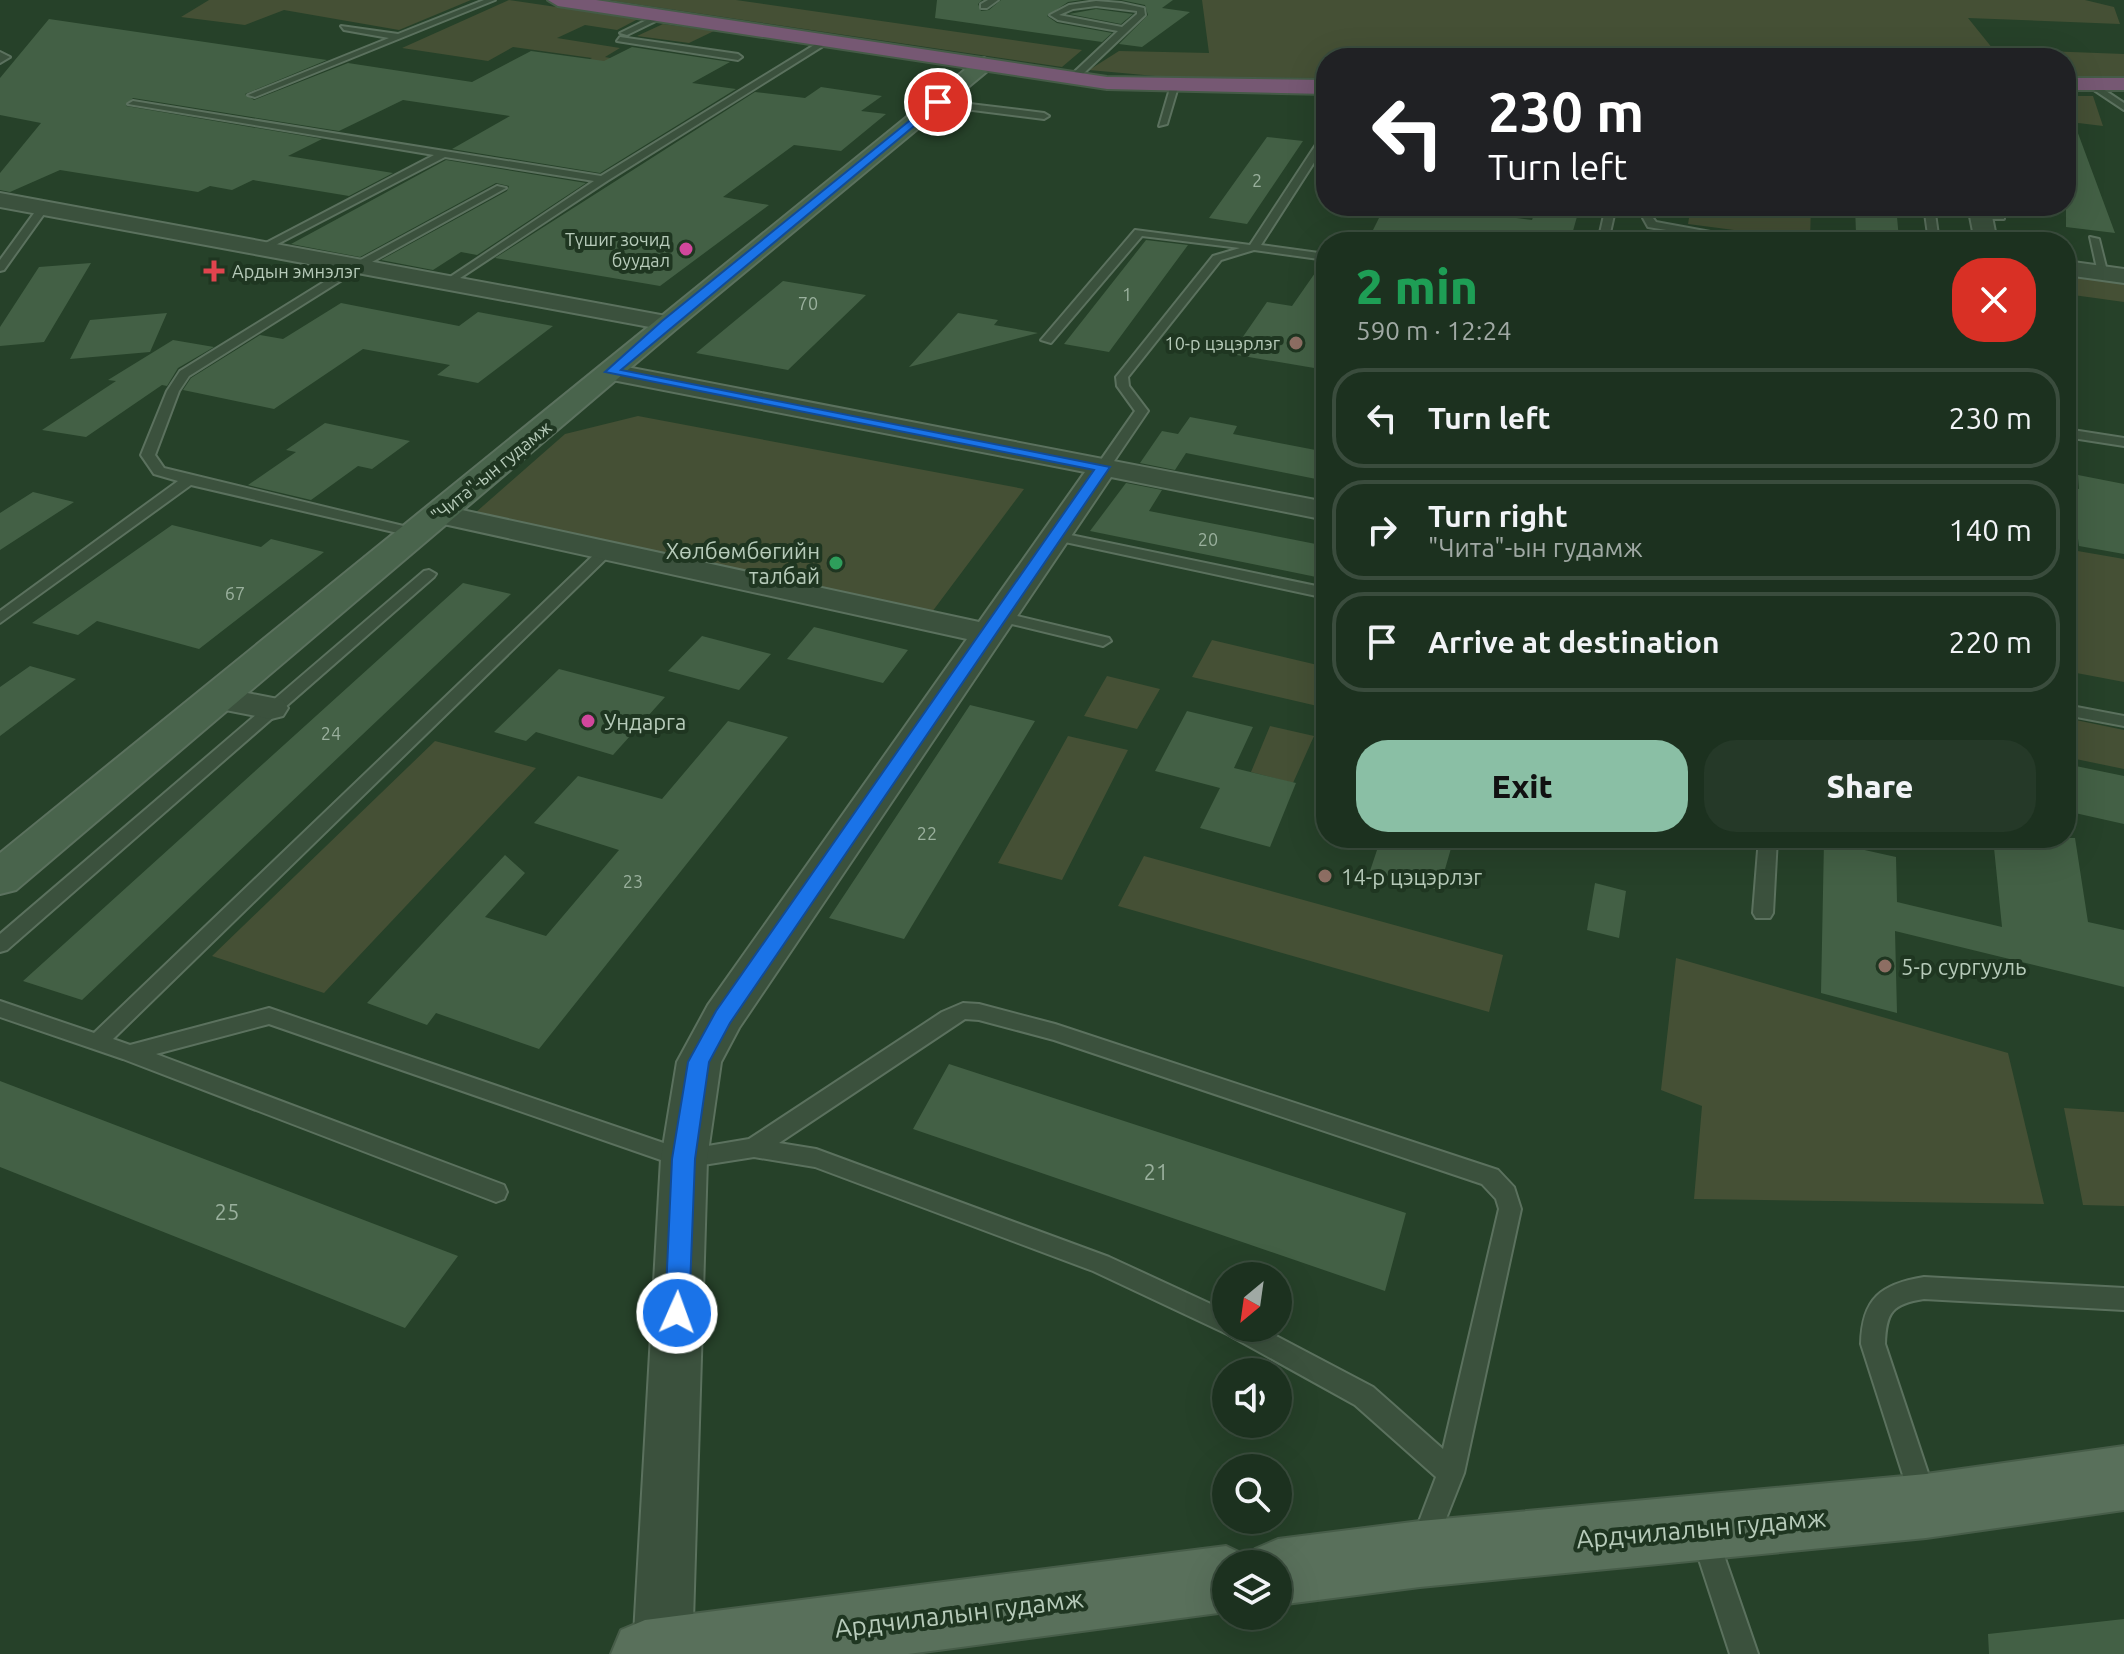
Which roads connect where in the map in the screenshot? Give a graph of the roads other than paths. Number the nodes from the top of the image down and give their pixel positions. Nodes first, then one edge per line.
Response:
1 (491, 0) edge
2 (558, 0) edge
3 (662, 16) junction
4 (344, 28) dead end
5 (1122, 29) junction
6 (402, 37) junction
7 (827, 41) junction
8 (738, 57) dead end
9 (984, 64) junction
10 (1073, 78) junction
11 (2076, 84) edge
12 (2091, 84) junction
13 (2124, 84) edge
14 (1174, 87) junction
15 (1316, 87) edge
16 (252, 95) dead end
17 (931, 102) junction
18 (133, 104) dead end
19 (2124, 107) edge
20 (1044, 116) dead end
21 (1162, 124) dead end
22 (1316, 152) edge
23 (441, 155) junction
24 (603, 179) junction
25 (501, 188) dead end
26 (0, 200) edge
27 (44, 207) junction
28 (1648, 216) edge
29 (1696, 232) edge
30 (2094, 239) dead end
31 (1254, 247) junction
32 (264, 248) junction
33 (1316, 256) edge
34 (357, 266) junction
35 (0, 268) edge
36 (2076, 269) edge
37 (2114, 275) edge
38 (448, 283) junction
39 (666, 323) junction
40 (1047, 340) dead end
41 (611, 372) junction
42 (2076, 435) edge
43 (2124, 442) edge
44 (1103, 467) junction
45 (189, 480) junction
46 (1316, 509) edge
47 (427, 524) junction
48 (1056, 536) junction
49 (607, 550) junction
50 (429, 574) dead end
51 (1316, 591) edge
52 (0, 618) edge
53 (991, 629) junction
54 (1103, 641) dead end
55 (217, 698) junction
56 (271, 708) junction
57 (2076, 712) edge
58 (2124, 721) edge
59 (1767, 848) edge
60 (0, 878) edge
61 (1763, 913) dead end
62 (0, 945) edge
63 (0, 1009) edge
64 (97, 1042) junction
65 (130, 1053) junction
66 (754, 1148) junction
67 (684, 1159) junction
68 (496, 1192) dead end
69 (2124, 1299) edge
70 (1212, 1316) edge
71 (1263, 1342) edge
72 (1451, 1473) junction
73 (2124, 1478) edge
74 (1926, 1506) junction
75 (1702, 1528) junction
76 (1420, 1554) junction
77 (1292, 1570) edge
78 (1212, 1581) edge
79 (657, 1653) edge
80 (1744, 1654) edge

1 - 6 lane
2 - 3 highway
3 - 7 highway
3 - 8 lane
4 - 6 lane
5 - 5 lane
5 - 10 lane
6 - 16 lane
7 - 9 highway
7 - 24 lane
9 - 10 highway
9 - 17 main road, "Чита"-ын гудамж
10 - 14 highway
11 - 12 highway
12 - 13 highway
12 - 19 lane
14 - 15 highway
14 - 21 lane
17 - 20 lane
17 - 39 main road, "Чита"-ын гудамж
18 - 23 lane
22 - 31 lane
23 - 24 lane
23 - 32 lane
24 - 38 lane
25 - 34 lane
26 - 27 street
27 - 32 street
27 - 35 lane
28 - 29 lane
30 - 37 lane
31 - 33 lane
31 - 40 lane
31 - 44 lane
32 - 34 street
34 - 38 street
34 - 45 lane
36 - 37 street
38 - 39 street
39 - 41 main road, "Чита"-ын гудамж
41 - 44 street
41 - 47 main road, "Чита"-ын гудамж
42 - 43 lane
44 - 46 street
44 - 48 street
45 - 47 lane
45 - 52 lane
47 - 49 street
47 - 55 main road, "Чита"-ын гудамж
48 - 51 lane
48 - 53 street
49 - 53 street
49 - 64 lane
50 - 56 lane
53 - 54 lane
53 - 67 street
55 - 56 street
55 - 60 main road, "Чита"-ын гудамж
56 - 62 lane
57 - 58 lane
59 - 61 lane
63 - 64 lane
64 - 65 lane
65 - 67 lane
65 - 68 lane
66 - 67 lane
66 - 70 lane
66 - 72 lane
67 - 79 street
69 - 74 lane
71 - 72 lane
72 - 76 lane
73 - 74 main road, Ардчилалын гудамж
74 - 75 main road, Ардчилалын гудамж
75 - 76 main road, Ардчилалын гудамж
75 - 80 lane
76 - 77 main road, Ардчилалын гудамж
78 - 79 main road, Ардчилалын гудамж

